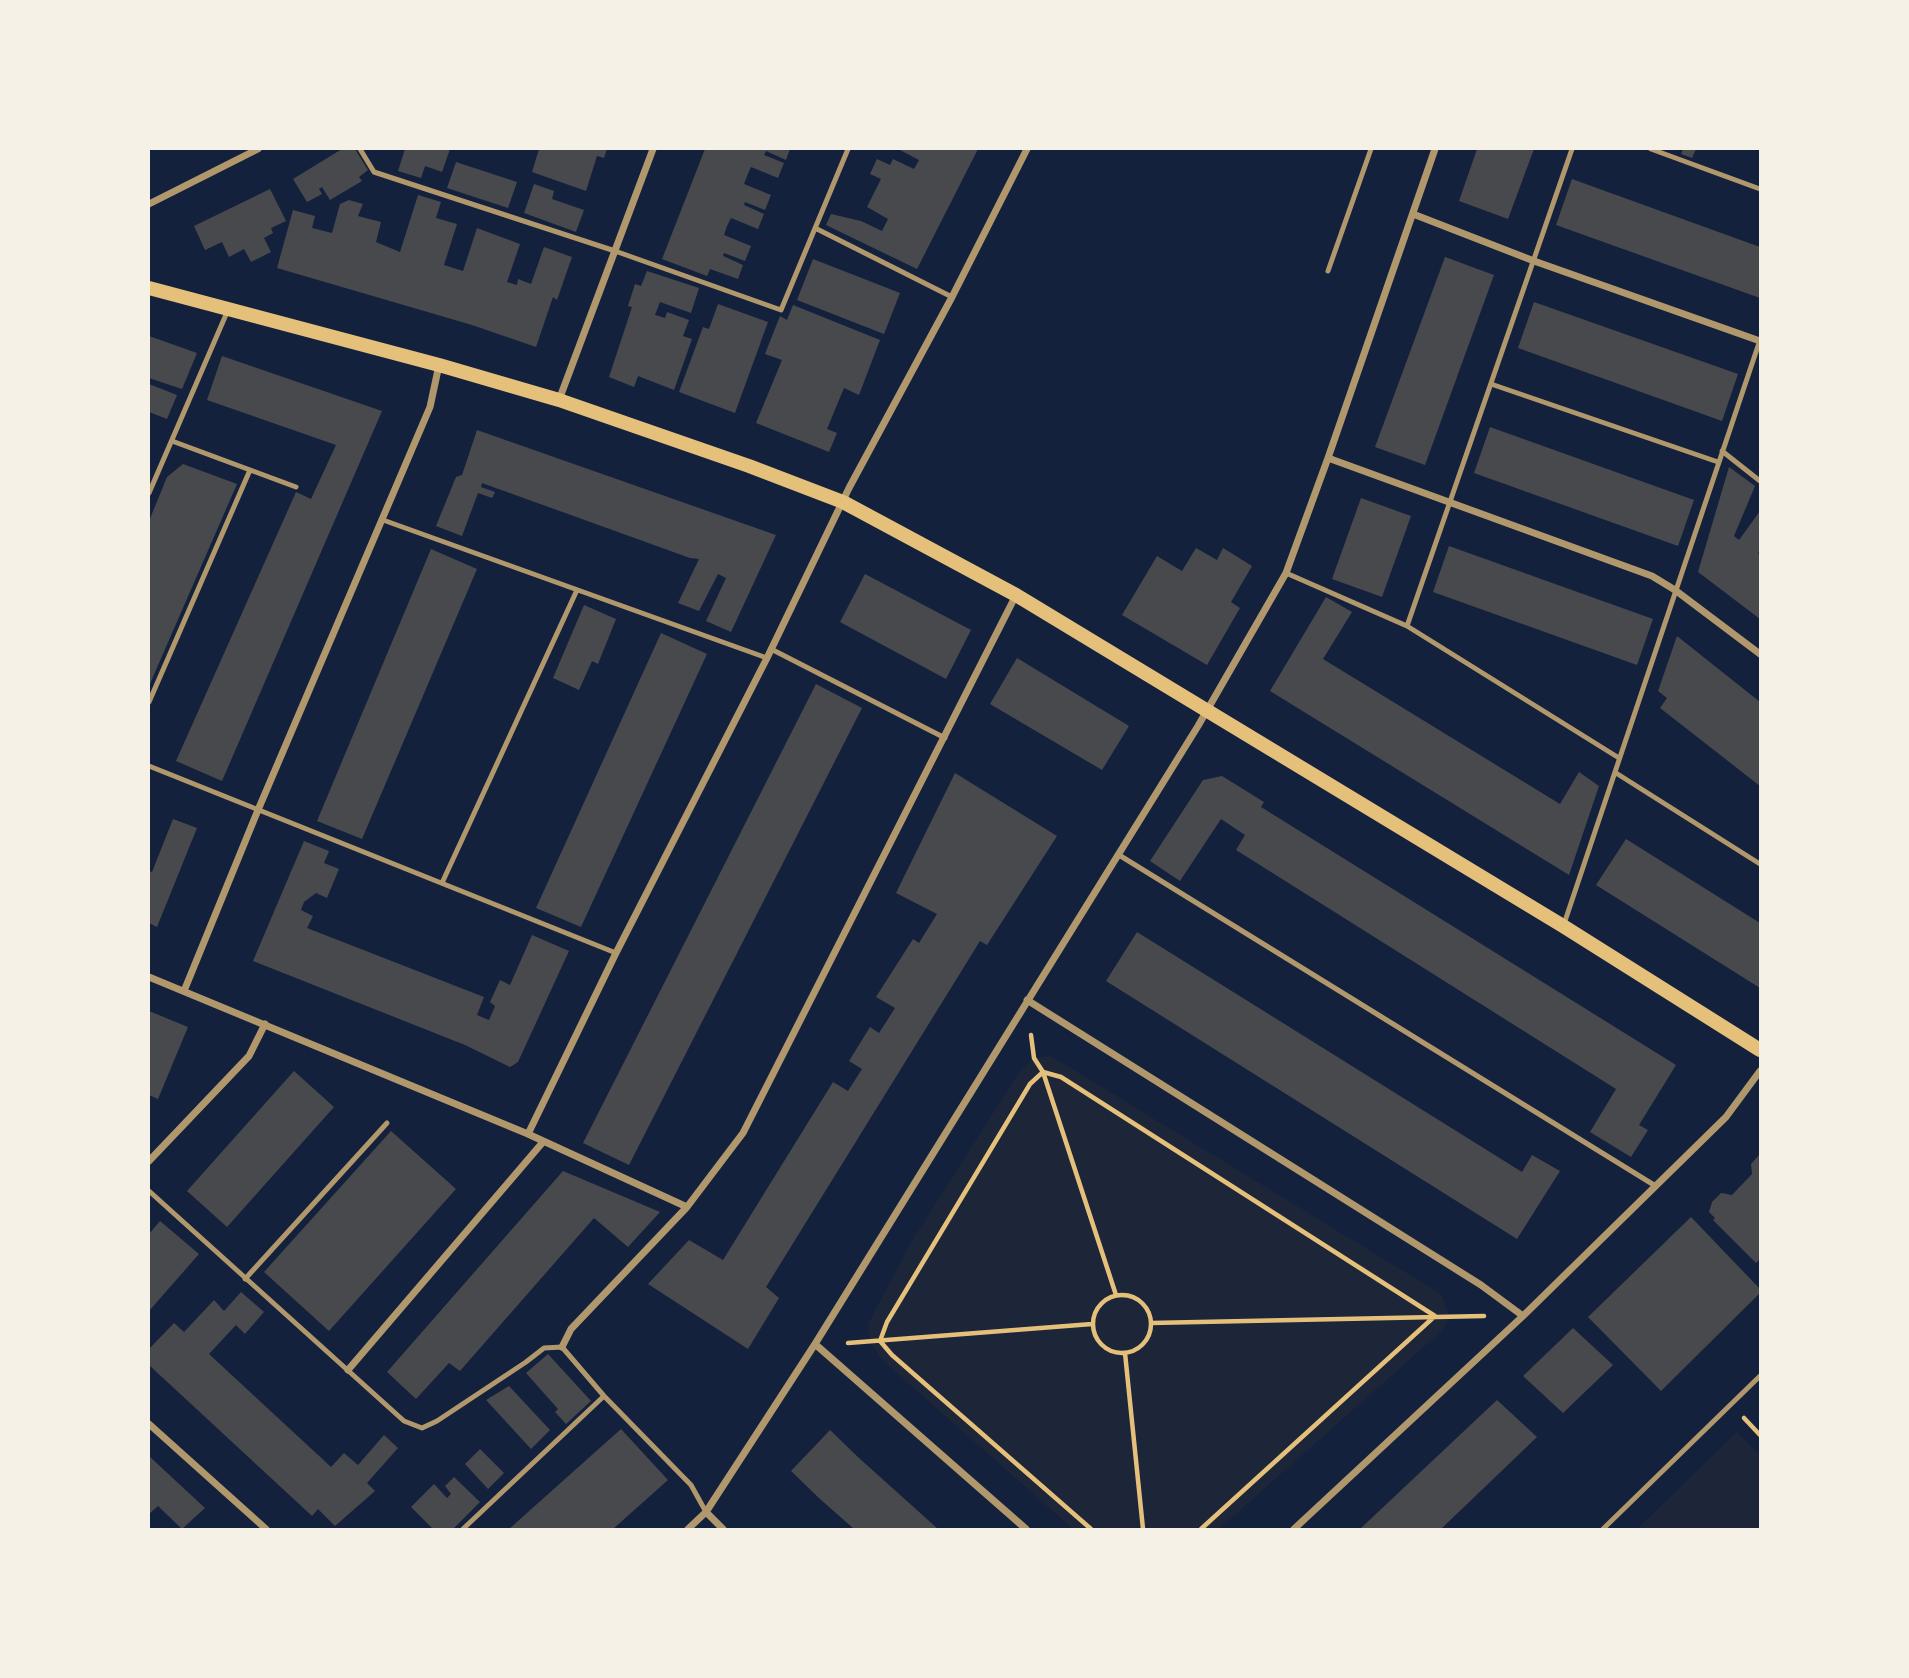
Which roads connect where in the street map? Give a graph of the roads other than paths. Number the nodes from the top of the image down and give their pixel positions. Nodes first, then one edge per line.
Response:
1 (258, 149) edge
2 (360, 149) edge
3 (653, 149) edge
4 (848, 149) edge
5 (1027, 149) edge
6 (1371, 149) edge
7 (1435, 149) edge
8 (1572, 149) edge
9 (1651, 149) edge
10 (1760, 189) edge
11 (149, 204) edge
12 (1413, 214) junction
13 (815, 228) junction
14 (615, 251) junction
15 (1534, 261) junction
16 (1328, 271) dead end
17 (149, 288) edge
18 (952, 297) junction
19 (228, 310) junction
20 (1760, 340) edge
21 (439, 365) junction
22 (1491, 384) junction
23 (559, 400) junction
24 (172, 441) junction
25 (1722, 451) junction
26 (1328, 458) junction
27 (1718, 462) junction
28 (250, 470) junction
29 (1760, 481) edge
30 (296, 487) dead end
31 (149, 493) edge
32 (843, 502) junction
33 (1450, 502) junction
34 (383, 520) junction
35 (1286, 573) junction
36 (577, 590) junction
37 (1675, 590) junction
38 (1016, 595) junction
39 (1406, 626) junction
40 (771, 649) junction
41 (1760, 654) edge
42 (767, 658) junction
43 (149, 702) edge
44 (1207, 711) junction
45 (945, 738) junction
46 (1619, 758) junction
47 (149, 766) edge
48 (1616, 773) junction
49 (258, 810) junction
50 (1119, 855) junction
51 (1760, 864) edge
52 (442, 883) junction
53 (1563, 926) junction
54 (616, 953) junction
55 (149, 977) edge
56 (184, 991) junction
57 (1027, 1000) junction
58 (265, 1024) junction
59 (1760, 1050) edge
60 (1760, 1071) edge
61 (387, 1123) dead end
62 (528, 1134) junction
63 (542, 1142) junction
64 (149, 1161) edge
65 (1654, 1185) junction
66 (149, 1191) edge
67 (687, 1207) junction
68 (245, 1279) junction
69 (1523, 1316) junction
70 (816, 1344) junction
71 (562, 1347) junction
72 (348, 1370) junction
73 (1760, 1376) edge
74 (604, 1396) junction
75 (149, 1424) edge
76 (706, 1512) junction
77 (266, 1529) edge
78 (463, 1529) edge
79 (688, 1529) edge
80 (723, 1529) edge
81 (1026, 1529) edge
82 (1294, 1529) edge
83 (1603, 1529) edge

1 - 11 street
2 - 14 lane
3 - 14 street
4 - 13 lane
5 - 18 street
6 - 16 lane
7 - 12 street
8 - 15 lane
9 - 10 lane
12 - 15 street
12 - 26 street
13 - 14 lane
13 - 18 lane
14 - 23 street
15 - 20 street
15 - 22 lane
17 - 19 main road
18 - 32 street
19 - 21 main road
19 - 24 lane
20 - 25 lane
21 - 23 main road
21 - 34 street
22 - 27 lane
22 - 33 lane
23 - 32 main road
24 - 28 lane
24 - 31 lane
25 - 27 lane
25 - 29 lane
26 - 33 street
26 - 35 street
27 - 37 lane
28 - 30 lane
28 - 43 lane
32 - 38 main road
32 - 40 street
33 - 37 street
33 - 39 lane
34 - 36 lane
34 - 49 street
35 - 39 lane
35 - 44 street
36 - 42 lane
36 - 52 lane
37 - 41 street
37 - 46 lane
38 - 44 main road
38 - 45 street
39 - 46 lane
40 - 42 street
40 - 45 lane
42 - 54 street
44 - 50 street
44 - 53 main road
45 - 67 street
46 - 48 lane
47 - 49 lane
48 - 51 lane
48 - 53 lane
49 - 52 lane
49 - 56 street
50 - 57 street
50 - 65 lane
52 - 54 lane
53 - 59 main road
54 - 62 street
55 - 56 street
56 - 58 street
57 - 69 street
57 - 70 street
58 - 62 street
58 - 64 street
60 - 65 street
61 - 68 lane
62 - 63 street
63 - 67 street
63 - 72 street
65 - 69 street
66 - 68 lane
67 - 71 street
68 - 72 lane
69 - 82 street
70 - 76 street
70 - 81 street
71 - 72 lane
71 - 74 lane
73 - 83 lane
74 - 76 lane
74 - 78 lane
75 - 77 street
76 - 79 street
76 - 80 street

